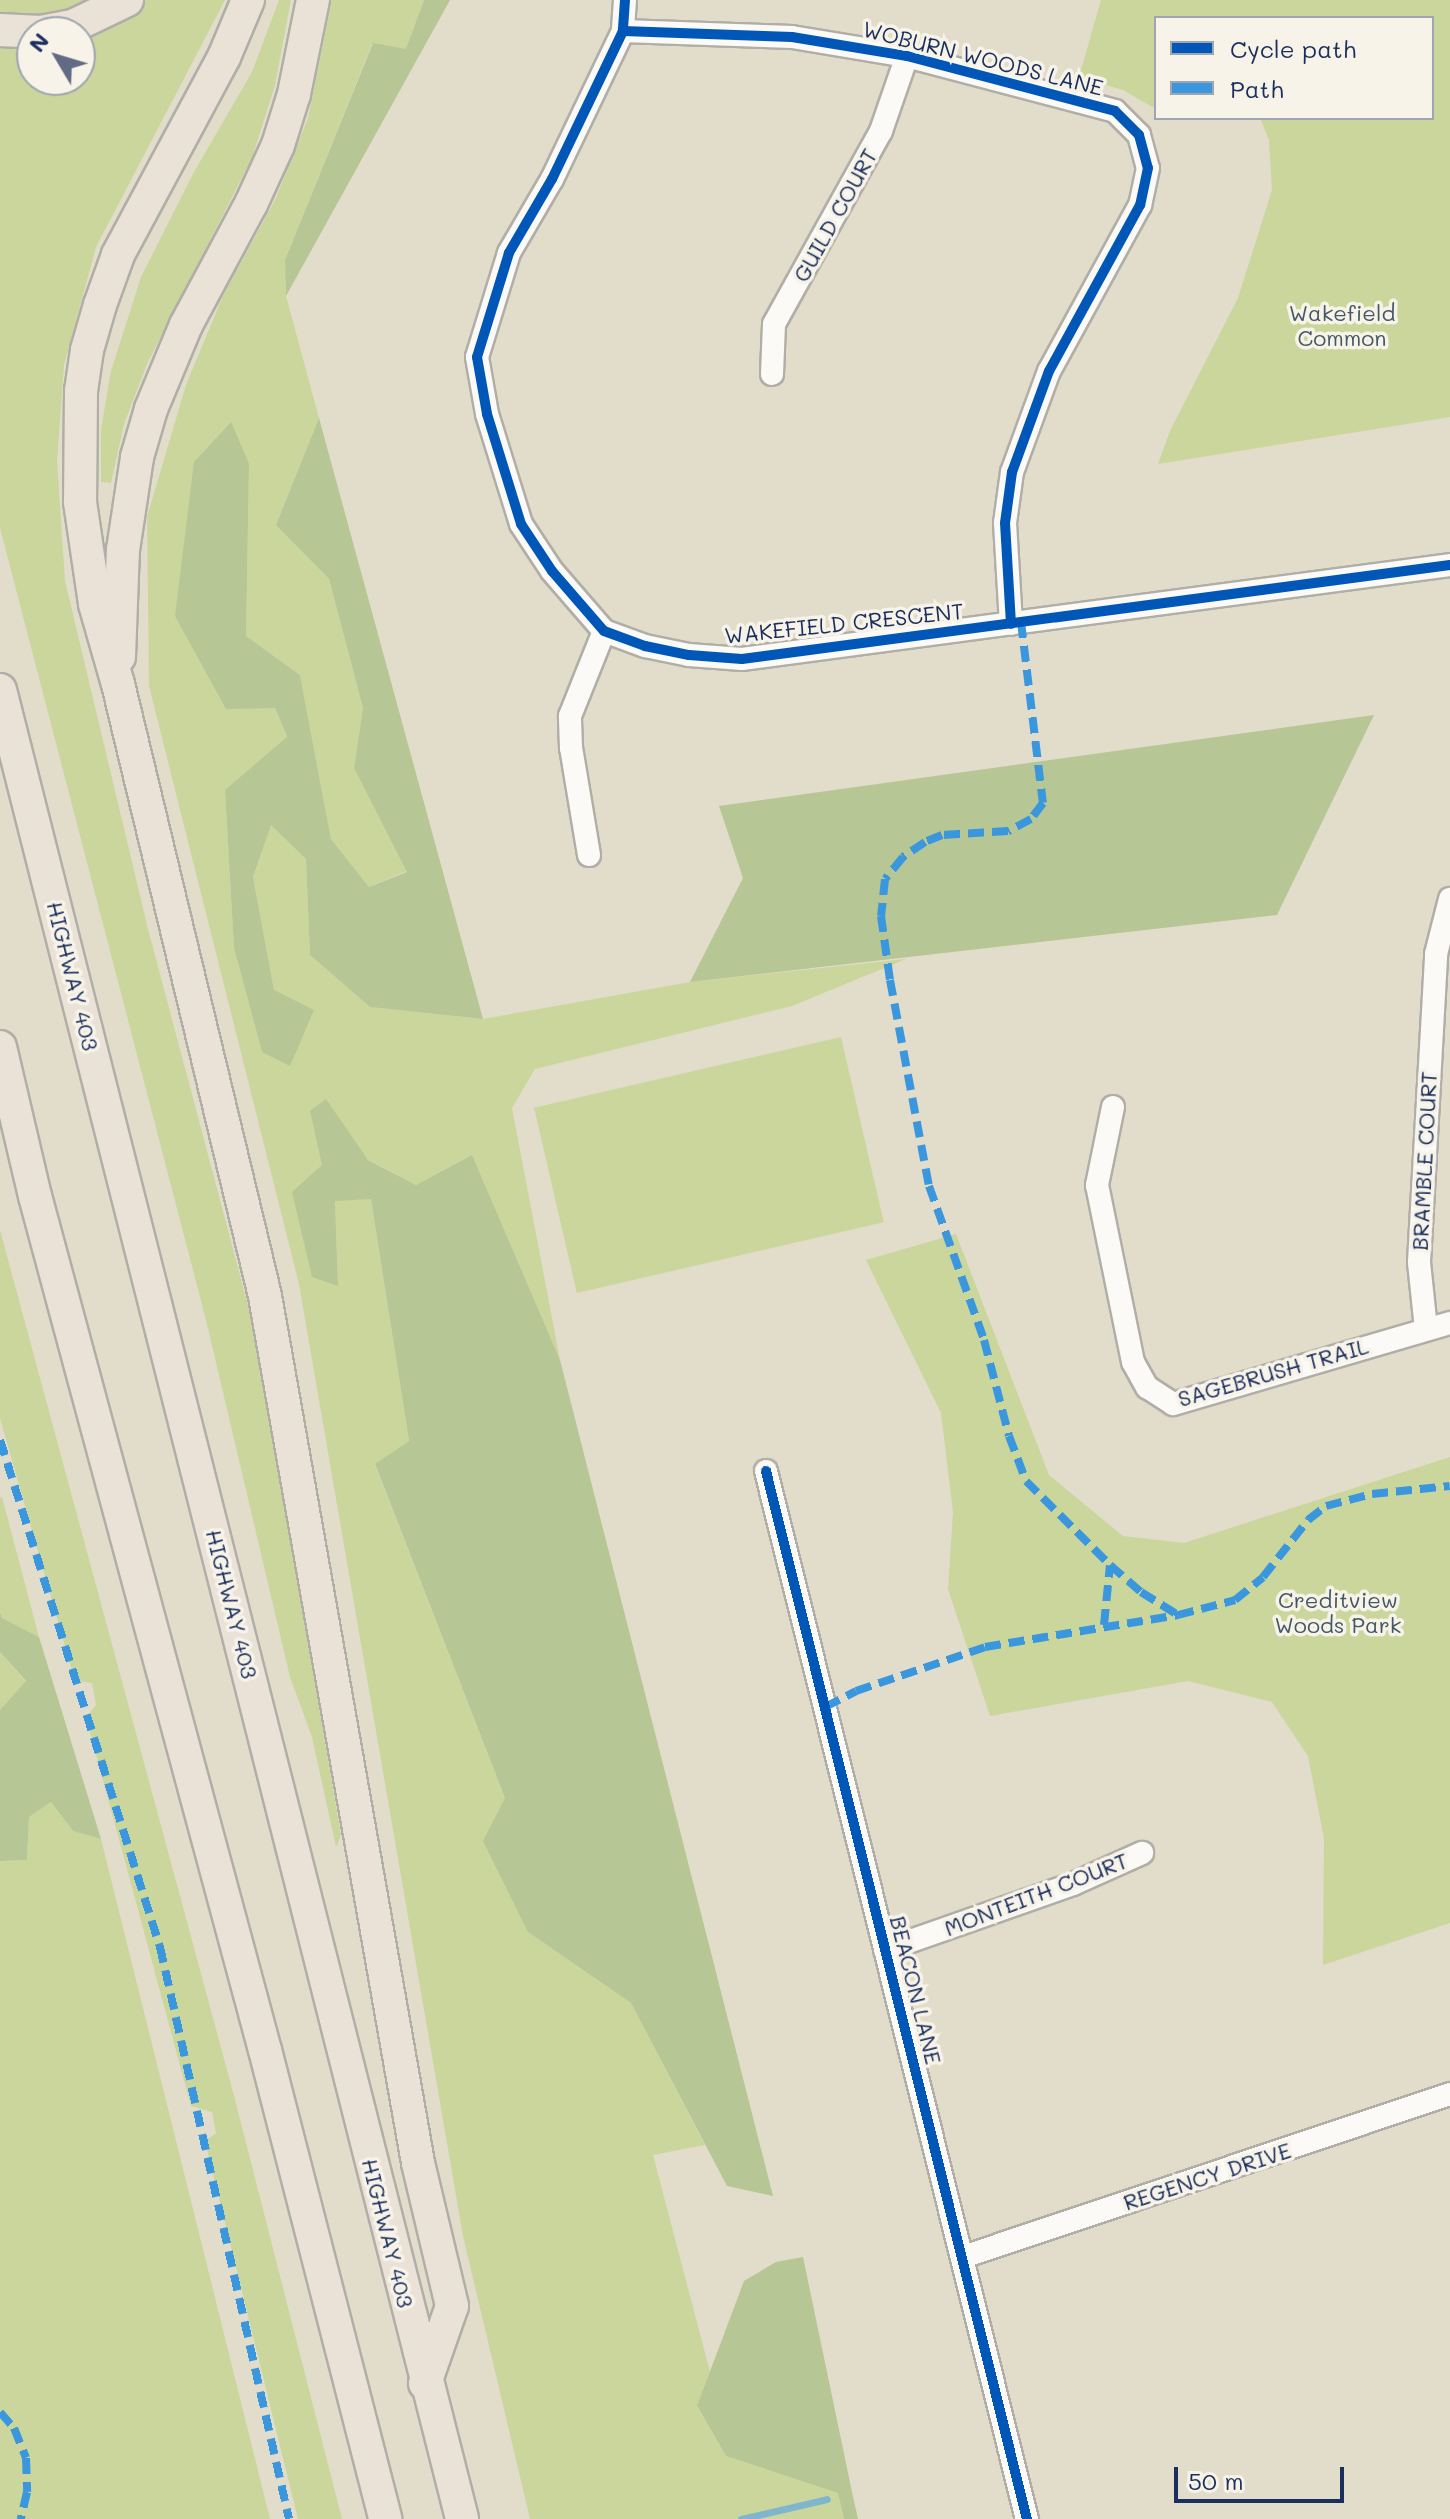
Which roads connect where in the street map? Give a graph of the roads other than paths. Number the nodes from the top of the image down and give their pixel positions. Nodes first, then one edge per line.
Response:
1 (127, 0) edge
2 (248, 0) edge
3 (313, 0) edge
4 (625, 0) edge
5 (0, 30) edge
6 (623, 31) junction
7 (907, 56) junction
8 (772, 374) dead end
9 (1450, 565) edge
10 (1011, 624) junction
11 (604, 631) junction
12 (118, 684) junction
13 (0, 690) edge
14 (589, 855) dead end
15 (1450, 899) edge
16 (0, 1047) edge
17 (1113, 1107) dead end
18 (0, 1127) edge
19 (35, 1196) junction
20 (1450, 1323) edge
21 (1426, 1329) junction
22 (766, 1471) dead end
23 (1142, 1853) dead end
24 (885, 1950) junction
25 (1450, 2094) edge
26 (963, 2257) junction
27 (425, 2383) junction
28 (385, 2519) edge
29 (462, 2519) edge
30 (1027, 2519) edge

1 - 5 highway
2 - 12 highway
3 - 12 highway
4 - 6 street, WAKEFIELD CRESCENT
6 - 7 street, WOBURN WOODS LANE
6 - 11 street, WAKEFIELD CRESCENT
7 - 8 street, GUILD COURT
7 - 10 street, WOBURN WOODS LANE
9 - 10 street, WAKEFIELD CRESCENT
10 - 11 street, WAKEFIELD CRESCENT
11 - 14 street
12 - 27 highway
13 - 27 highway, HIGHWAY 403
15 - 21 street, BRAMBLE COURT
16 - 19 highway
17 - 21 street, SAGEBRUSH TRAIL
18 - 19 highway
19 - 28 highway
20 - 21 street, SAGEBRUSH TRAIL
22 - 24 street, BEACON LANE
23 - 24 street, MONTEITH COURT
24 - 26 street, BEACON LANE
25 - 26 street, REGENCY DRIVE
26 - 30 street, BEACON LANE
27 - 29 highway, HIGHWAY 403

